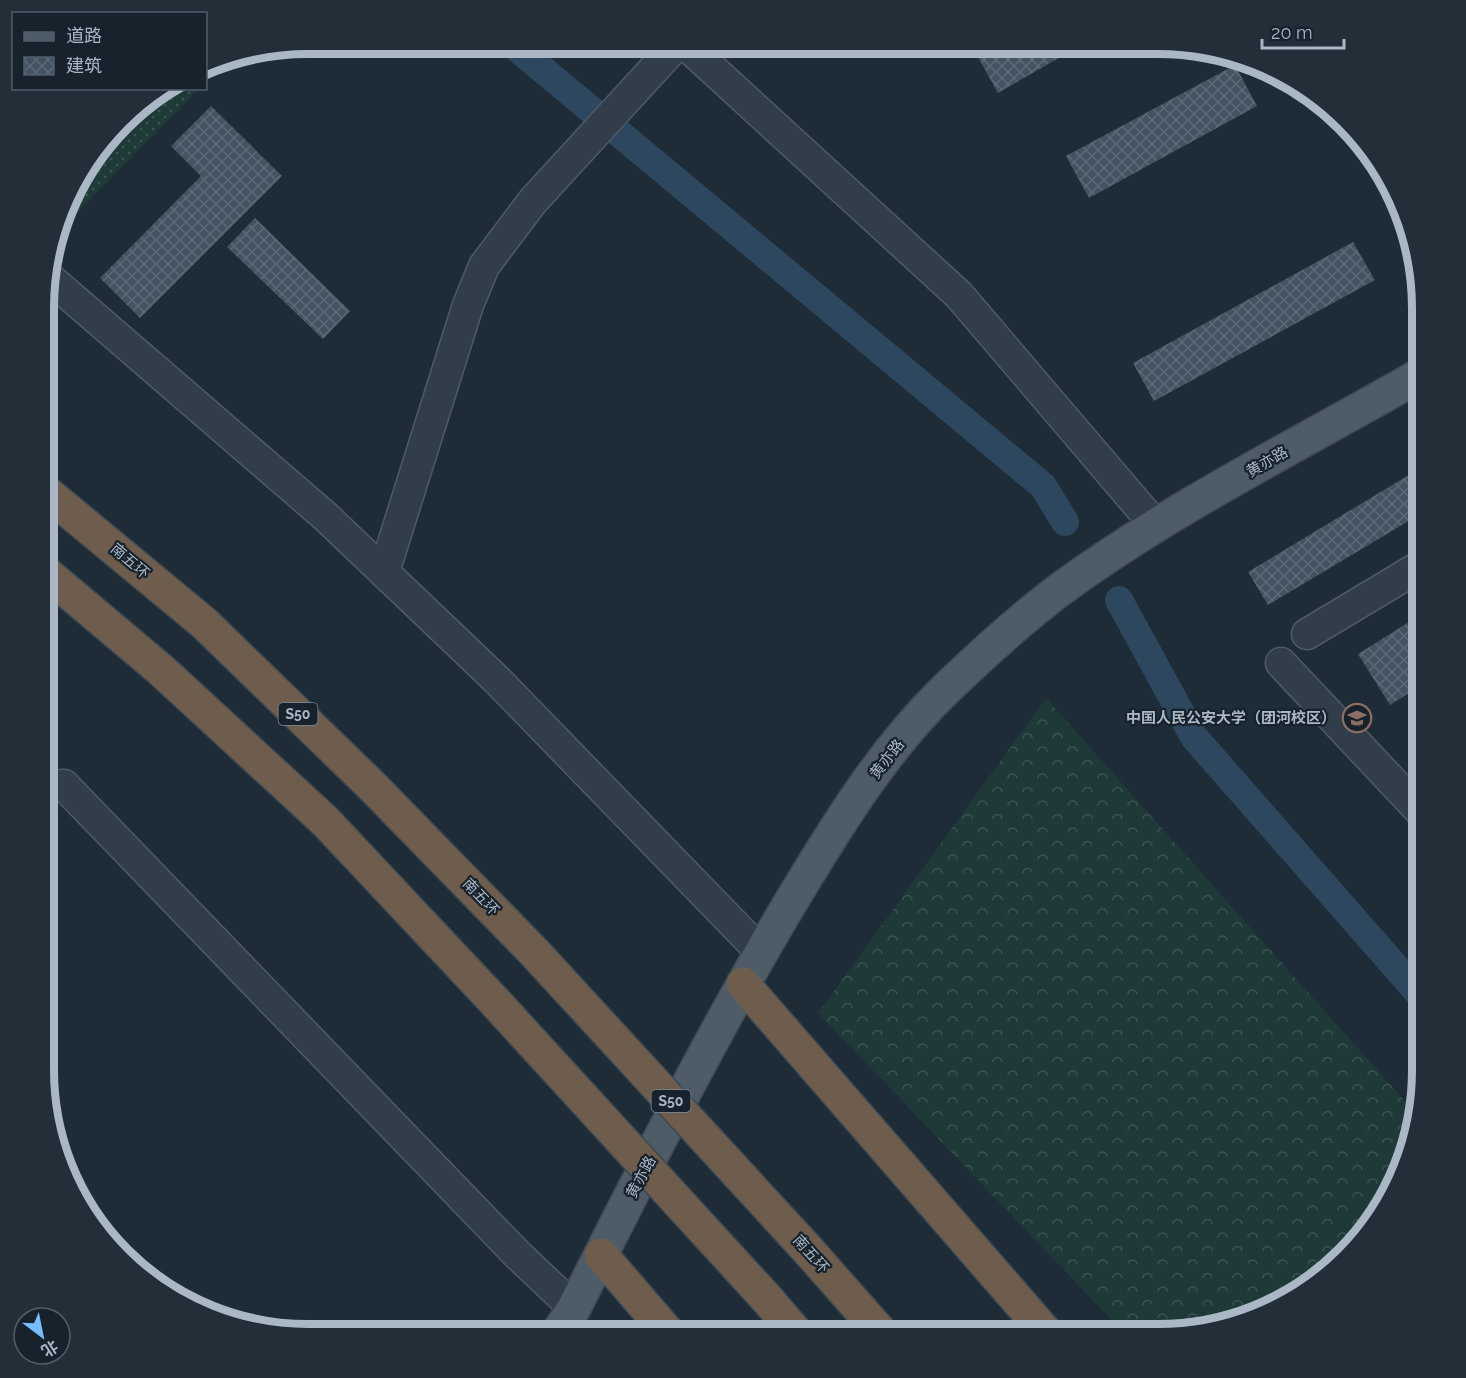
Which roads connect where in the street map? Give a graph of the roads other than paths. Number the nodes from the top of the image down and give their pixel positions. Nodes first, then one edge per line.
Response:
1 (670, 54) edge
2 (683, 54) edge
3 (55, 283) edge
4 (1412, 380) edge
5 (54, 499) edge
6 (1156, 526) junction
7 (1412, 571) edge
8 (384, 572) junction
9 (54, 580) edge
10 (1307, 634) dead end
11 (1281, 663) dead end
12 (54, 786) edge
13 (1412, 802) edge
14 (761, 952) junction
15 (743, 984) junction
16 (601, 1255) junction
17 (565, 1321) edge
18 (660, 1324) edge
19 (788, 1324) edge
20 (873, 1324) edge
21 (1038, 1324) edge

1 - 8 street
2 - 6 street
3 - 8 street
4 - 6 main road, 黄亦路
5 - 20 highway, 南五环 / S50, bridge
6 - 14 main road, 黄亦路
7 - 10 street
8 - 14 street
9 - 19 highway, bridge
11 - 13 street
12 - 17 street
14 - 15 main road, 黄亦路
15 - 16 main road, 黄亦路
15 - 21 highway
16 - 17 main road, 黄亦路
16 - 18 highway

